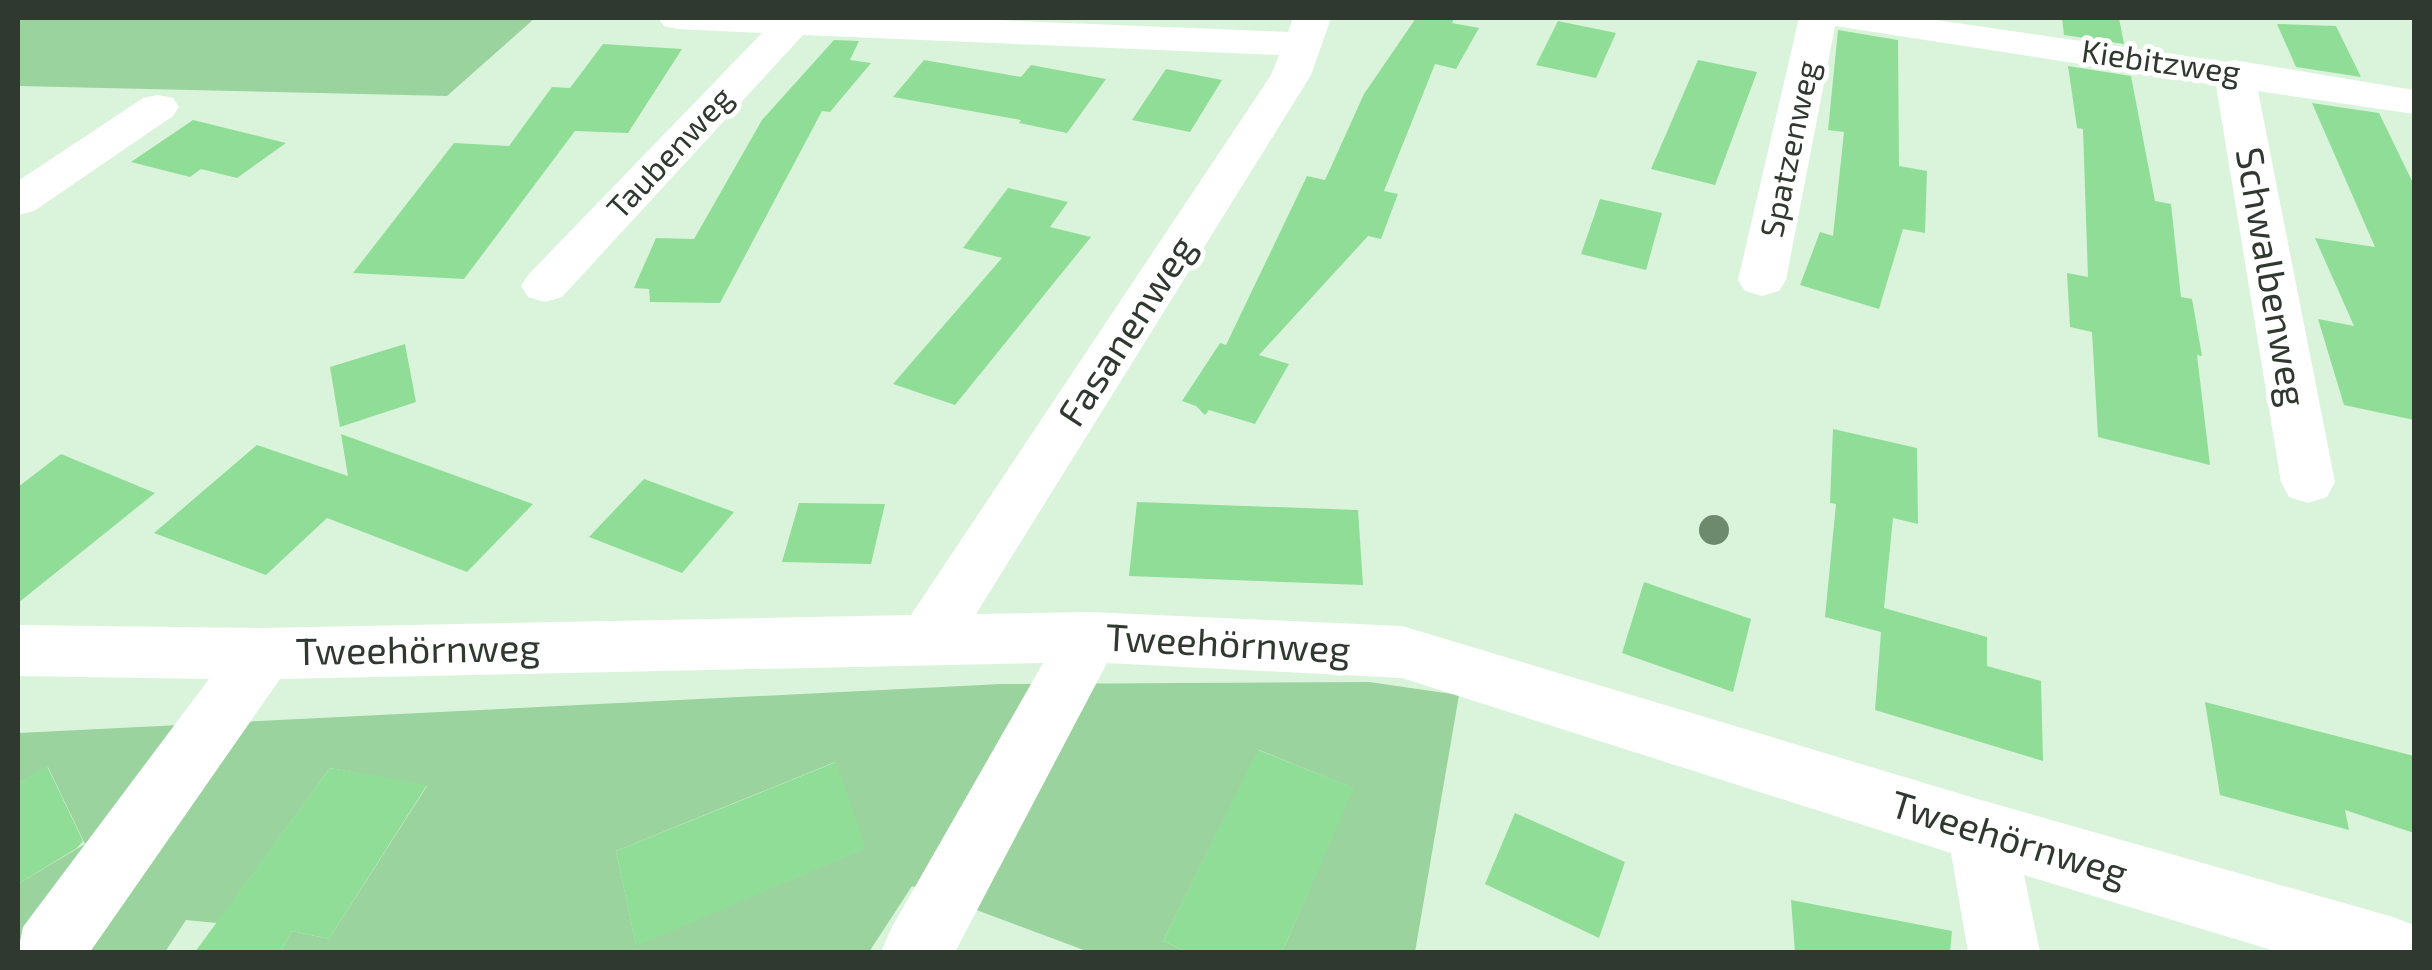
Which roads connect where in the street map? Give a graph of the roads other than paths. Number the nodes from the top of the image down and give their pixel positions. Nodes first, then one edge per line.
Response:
1 (677, 18) edge
2 (1818, 18) edge
3 (1848, 18) edge
4 (795, 21) junction
5 (1307, 31) edge
6 (2234, 72) junction
7 (2414, 102) edge
8 (158, 107) dead end
9 (18, 201) edge
10 (1762, 280) dead end
11 (545, 286) dead end
12 (2308, 482) dead end
13 (1090, 637) junction
14 (929, 638) junction
15 (18, 650) edge
16 (263, 654) junction
17 (1981, 831) junction
18 (48, 952) edge
19 (917, 952) edge
20 (2004, 952) edge
21 (2393, 952) edge

1 - 4 street
2 - 10 street, Spatzenweg
3 - 6 street, Kiebitzweg
4 - 5 street
4 - 11 street, Taubenweg
5 - 14 street, Fasanenweg
6 - 7 street, Kiebitzweg
6 - 12 street, Schwalbenweg
8 - 9 street
13 - 14 street, Tweehörnweg
13 - 17 street, Tweehörnweg
13 - 19 street
14 - 16 street, Tweehörnweg
15 - 16 street, Tweehörnweg
16 - 18 street
17 - 20 street
17 - 21 street, Tweehörnweg

